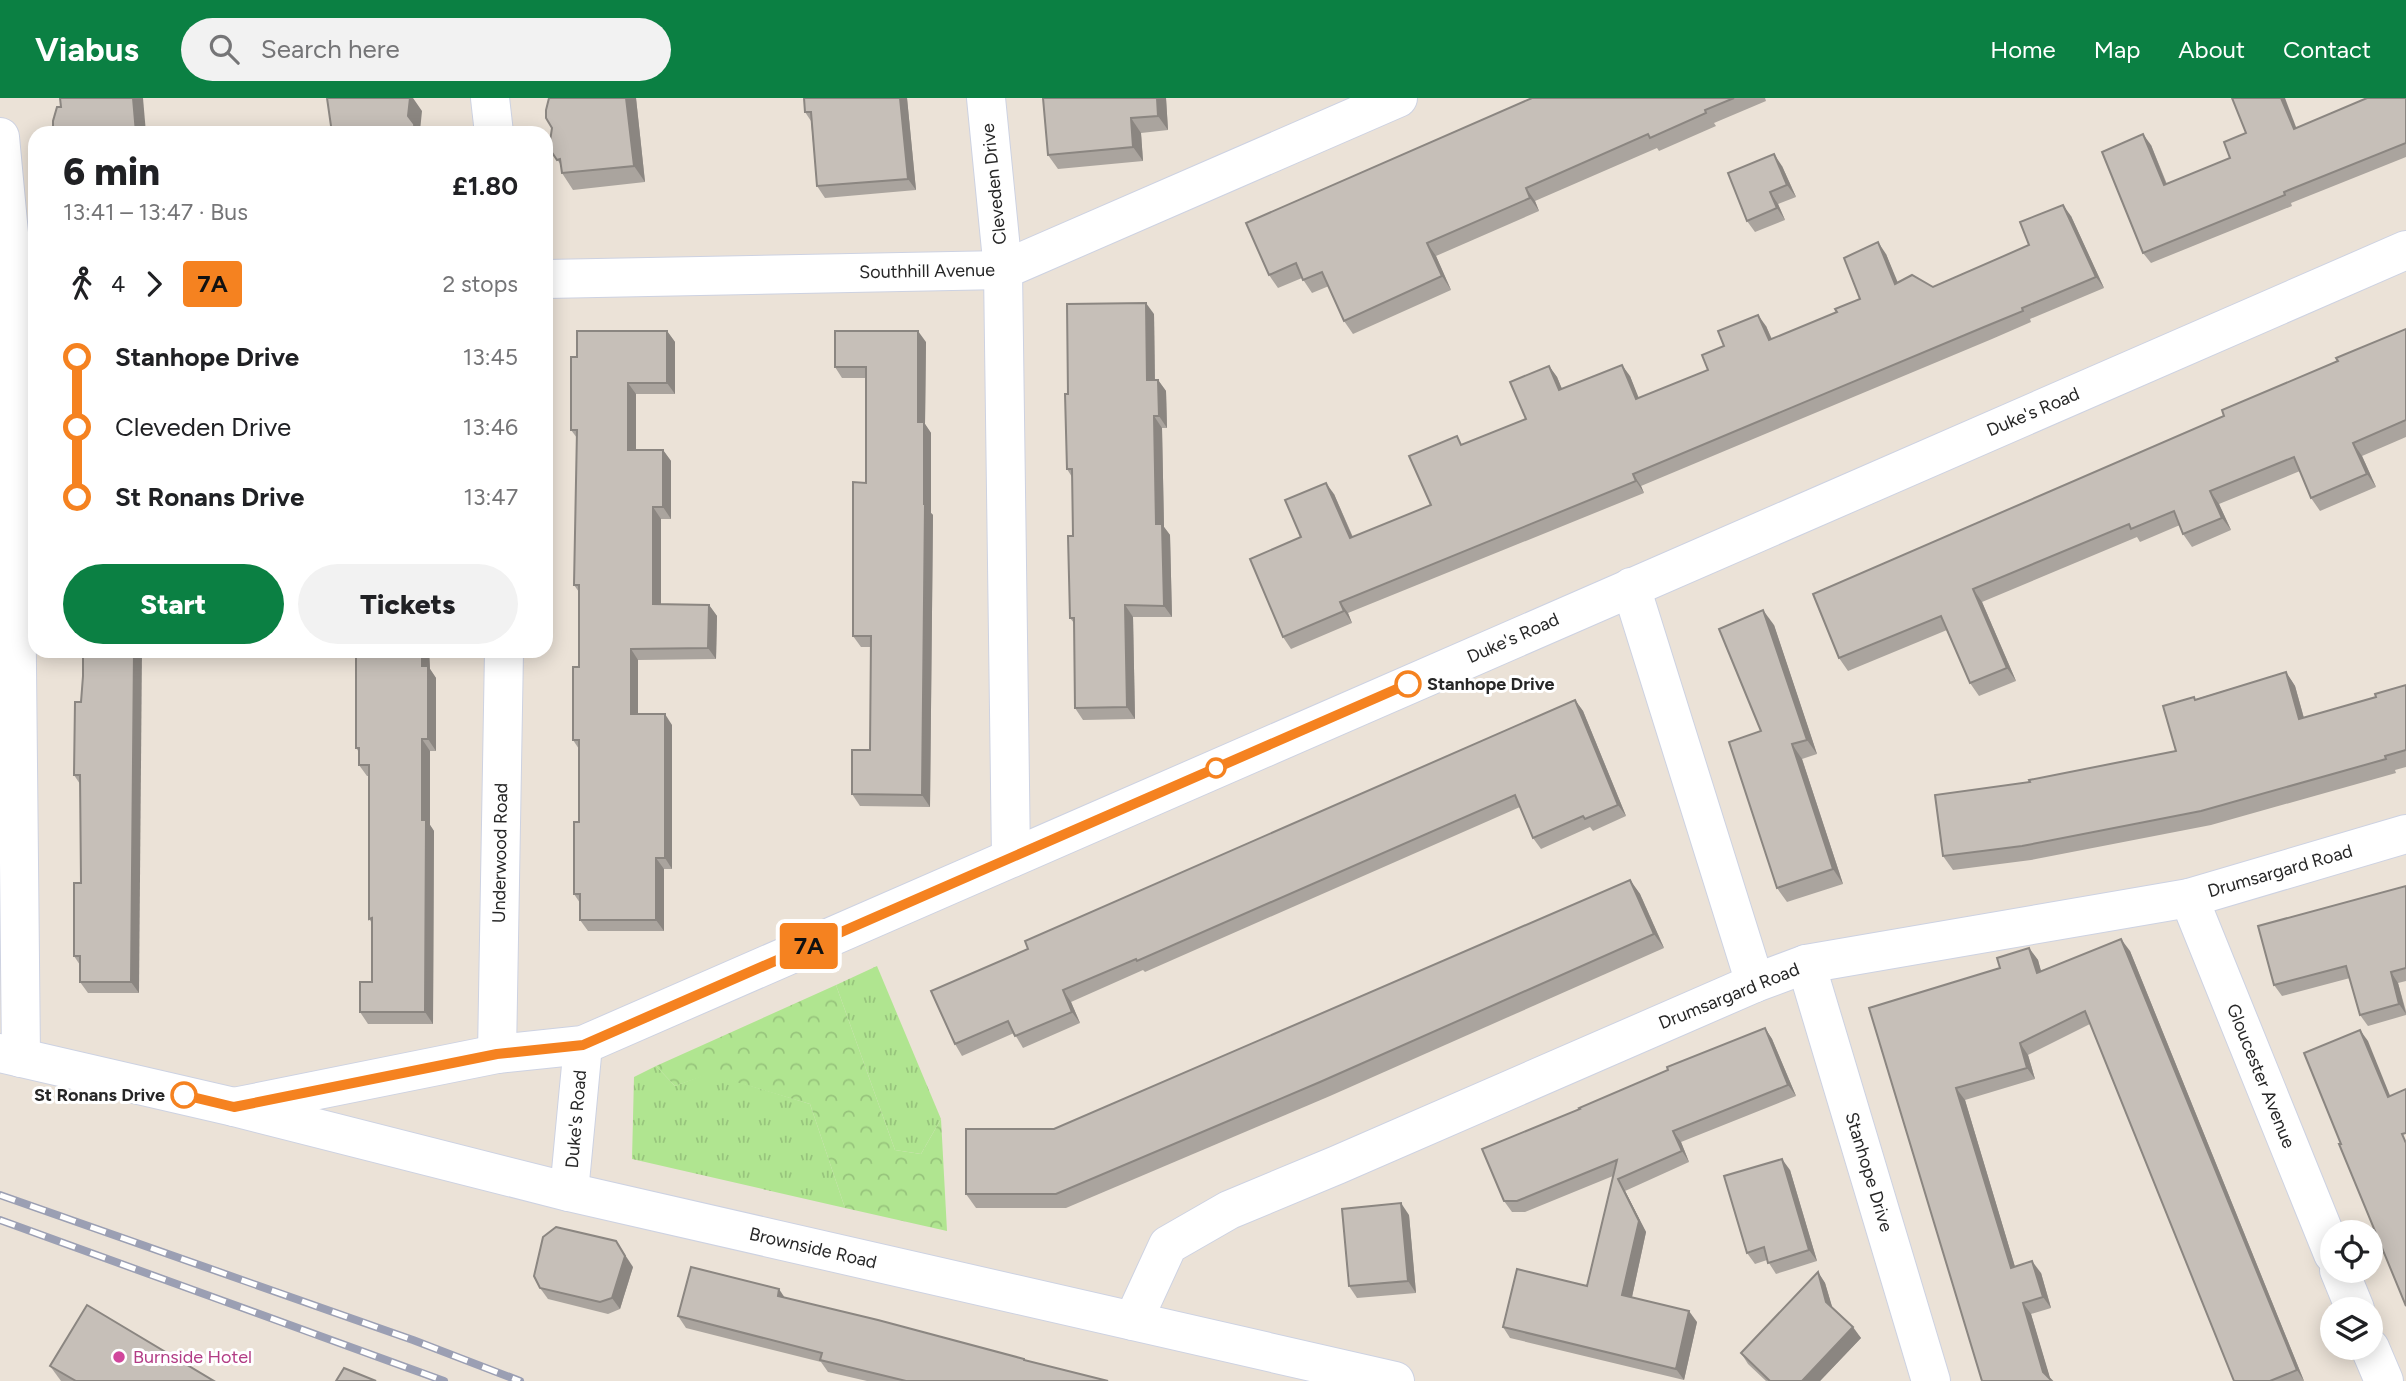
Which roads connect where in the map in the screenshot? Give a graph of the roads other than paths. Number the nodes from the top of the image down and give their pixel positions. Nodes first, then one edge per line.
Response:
1 (490, 98) edge
2 (986, 98) edge
3 (1398, 98) edge
4 (493, 126) edge
5 (0, 137) edge
6 (2406, 250) edge
7 (1003, 270) junction
8 (16, 276) edge
9 (553, 279) edge
10 (1631, 587) junction
11 (504, 658) edge
12 (2406, 834) edge
13 (1011, 858) junction
14 (2189, 898) junction
15 (1806, 964) junction
16 (1755, 983) junction
17 (583, 1045) junction
18 (497, 1054) junction
19 (10, 1055) edge
20 (234, 1107) junction
21 (569, 1192) junction
22 (2320, 1222) edge
23 (1133, 1321) junction
24 (2375, 1360) edge
25 (1395, 1381) edge
26 (1931, 1381) edge
27 (2384, 1381) edge

1 - 4 street
2 - 7 street, Cleveden Drive
3 - 7 street, Southhill Avenue
5 - 8 street
6 - 10 street, Duke's Road
7 - 9 street, Southhill Avenue
7 - 13 street, Cleveden Drive
8 - 19 street
10 - 13 street, Duke's Road
10 - 16 street
11 - 18 street, Underwood Road
12 - 14 street, Drumsargard Road
13 - 17 street, Duke's Road
14 - 15 street, Drumsargard Road
14 - 22 street, Gloucester Avenue
15 - 16 street, Drumsargard Road
15 - 26 street, Stanhope Drive
16 - 23 street, Drumsargard Road
17 - 18 street, Duke's Road
17 - 21 street, Duke's Road
18 - 20 street, Duke's Road
19 - 20 street, Duke's Road
20 - 21 street, Brownside Road
21 - 23 street, Brownside Road
23 - 25 street, Brownside Road
24 - 27 street

